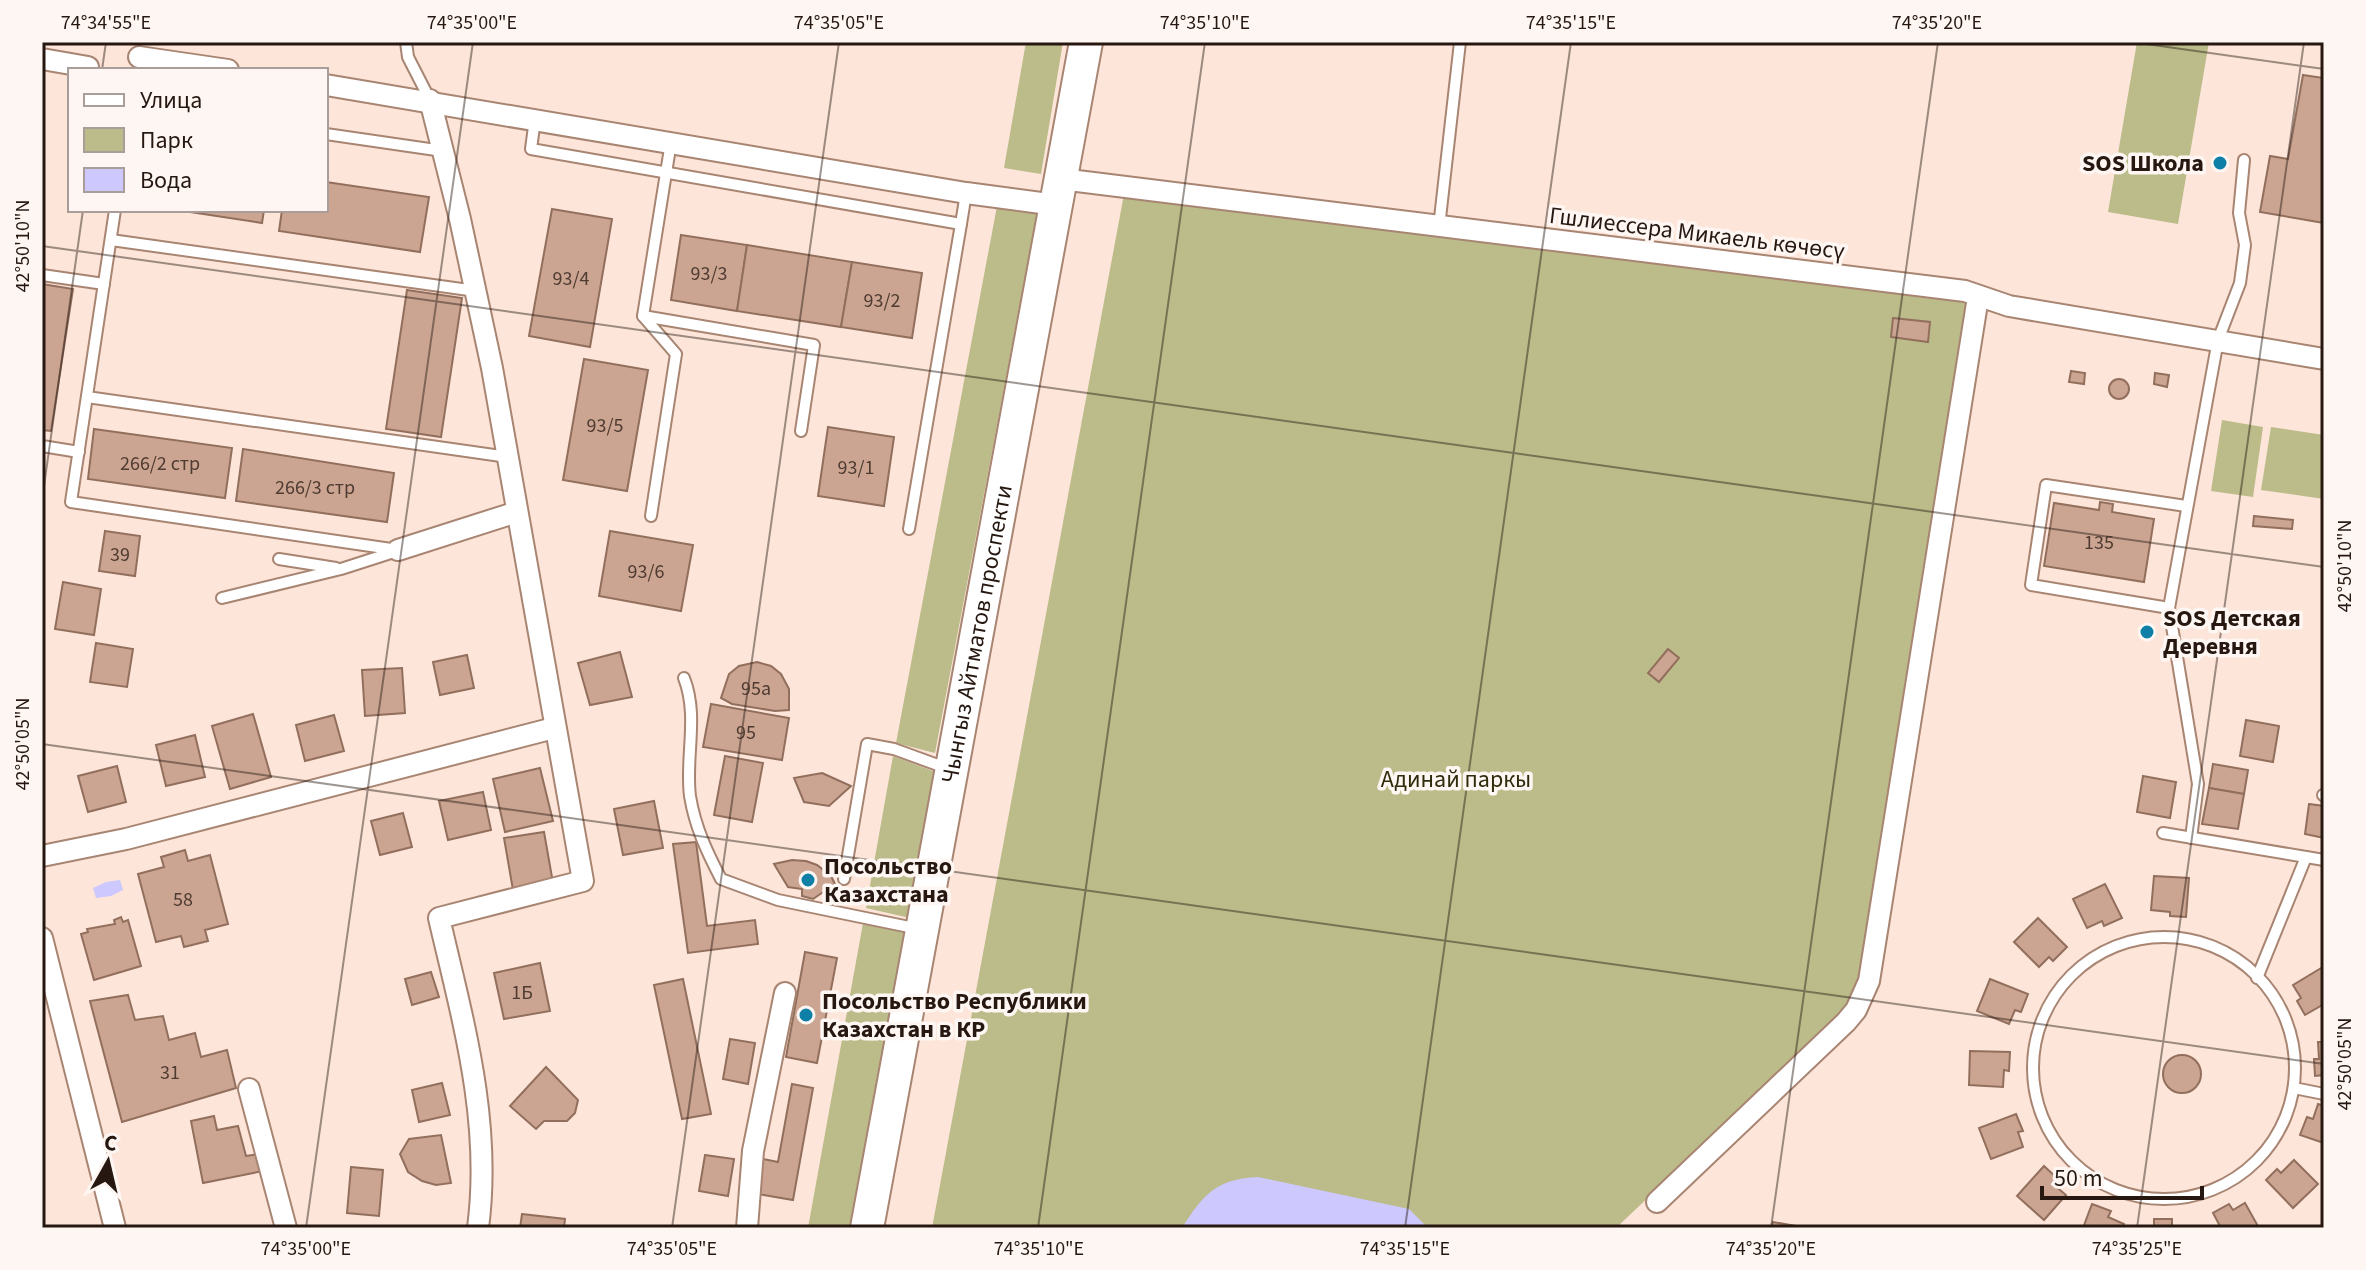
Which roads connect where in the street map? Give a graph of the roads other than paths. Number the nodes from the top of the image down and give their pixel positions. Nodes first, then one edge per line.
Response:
1 (406, 42) edge
2 (1086, 42) edge
3 (1460, 42) edge
4 (42, 59) edge
5 (138, 63) edge
6 (88, 67) dead end
7 (202, 68) edge
8 (328, 85) edge
9 (430, 100) junction
10 (535, 119) junction
11 (328, 134) edge
12 (671, 142) junction
13 (444, 151) junction
14 (2244, 160) dead end
15 (666, 173) junction
16 (1058, 192) junction
17 (966, 193) junction
18 (115, 212) edge
19 (961, 224) junction
20 (1438, 228) junction
21 (111, 240) junction
22 (42, 275) edge
23 (104, 284) junction
24 (476, 291) junction
25 (1978, 297) junction
26 (643, 316) junction
27 (2218, 340) junction
28 (2324, 359) edge
29 (87, 397) junction
30 (801, 431) dead end
31 (42, 446) edge
32 (79, 452) junction
33 (508, 457) junction
34 (2186, 506) junction
35 (517, 512) junction
36 (651, 516) dead end
37 (909, 529) dead end
38 (398, 550) junction
39 (279, 559) dead end
40 (341, 569) junction
41 (222, 598) dead end
42 (2169, 608) junction
43 (684, 678) dead end
44 (554, 728) junction
45 (952, 770) junction
46 (2163, 833) dead end
47 (2191, 838) junction
48 (42, 856) edge
49 (2306, 857) junction
50 (2324, 860) edge
51 (844, 879) dead end
52 (923, 930) junction
53 (42, 938) edge
54 (2257, 978) junction
55 (785, 993) dead end
56 (2294, 1088) junction
57 (249, 1089) dead end
58 (2324, 1094) edge
59 (1657, 1202) dead end
60 (115, 1228) edge
61 (286, 1228) edge
62 (478, 1228) edge
63 (747, 1228) edge
64 (867, 1228) edge

1 - 9 lane
2 - 16 main road, Чынгыз Айтматов проспекти
3 - 20 lane
4 - 6 street
5 - 7 street
8 - 9 street, Гшлиессера Микаель көчөсү
9 - 10 street, Гшлиессера Микаель көчөсү
9 - 13 street
10 - 12 street, Гшлиессера Микаель көчөсү
10 - 15 lane
11 - 13 lane
12 - 15 lane
12 - 17 street, Гшлиессера Микаель көчөсү
13 - 24 street
14 - 27 lane
15 - 19 lane
15 - 26 lane
16 - 17 street, Гшлиессера Микаель көчөсү
16 - 20 street, Гшлиессера Микаель көчөсү
16 - 45 main road, Чынгыз Айтматов проспекти
17 - 19 lane
18 - 21 lane
19 - 37 lane
20 - 25 street, Гшлиессера Микаель көчөсү
21 - 23 lane
21 - 24 lane
22 - 23 lane
23 - 29 lane
24 - 33 street
25 - 27 street, Гшлиессера Микаель көчөсү
25 - 59 street
26 - 30 lane
26 - 36 lane
27 - 28 street, Гшлиессера Микаель көчөсү
27 - 34 lane
29 - 32 lane
29 - 33 lane
31 - 32 lane
32 - 38 lane
33 - 35 street
34 - 42 lane
34 - 42 lane
35 - 38 street
35 - 44 street
38 - 40 lane
39 - 40 lane
40 - 41 lane
42 - 47 lane
43 - 52 lane
44 - 48 street
44 - 62 street
45 - 51 lane
45 - 52 main road, Чынгыз Айтматов проспекти
46 - 47 lane
47 - 49 lane
49 - 50 lane
49 - 54 lane
52 - 64 main road, Чынгыз Айтматов проспекти
53 - 60 street
54 - 56 lane
54 - 56 lane
55 - 63 street
56 - 58 lane
57 - 61 street

